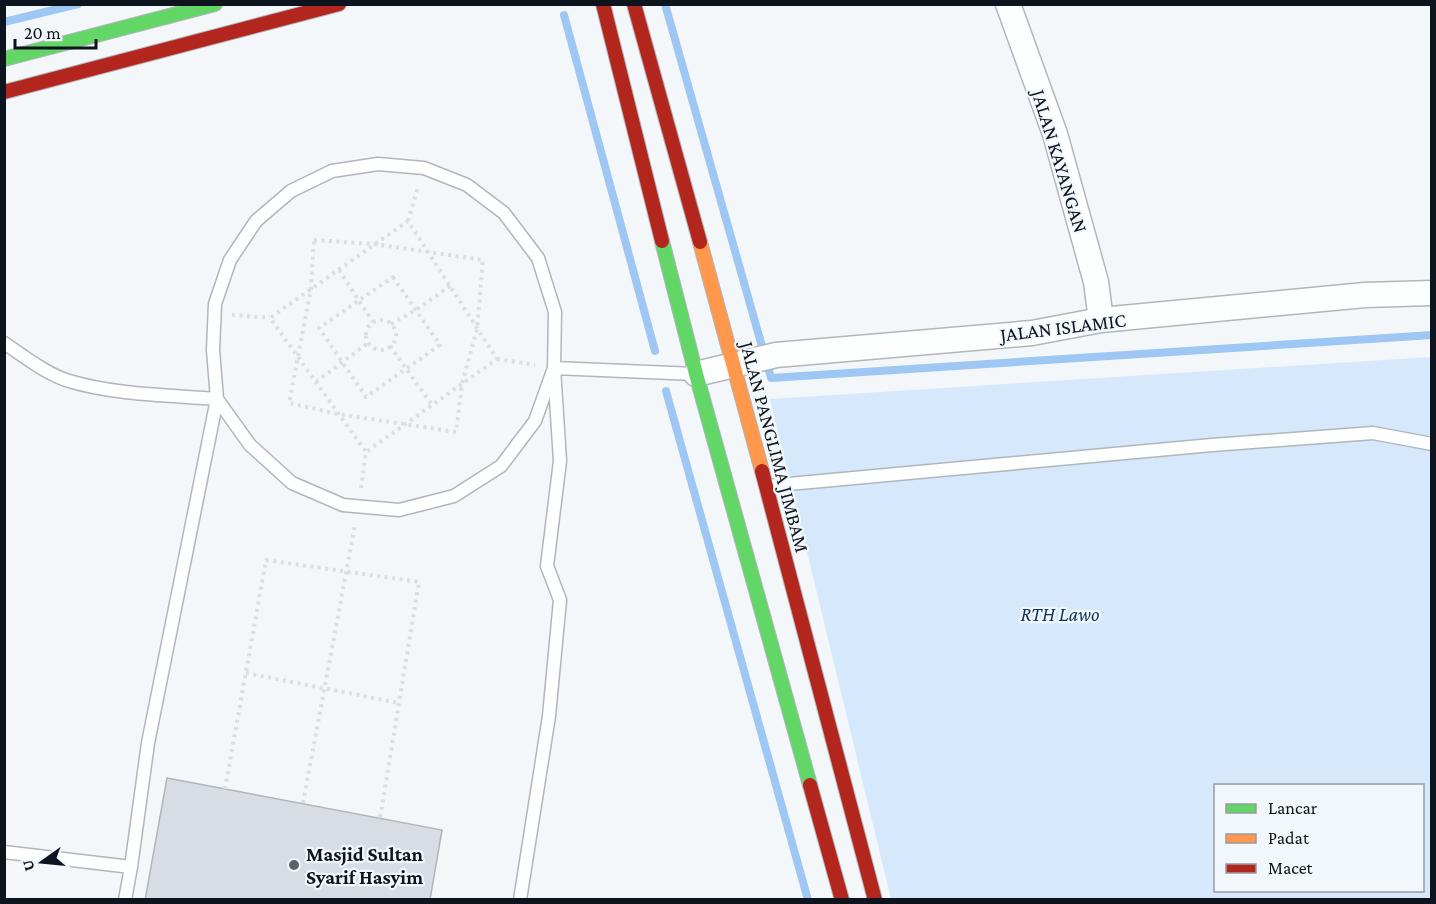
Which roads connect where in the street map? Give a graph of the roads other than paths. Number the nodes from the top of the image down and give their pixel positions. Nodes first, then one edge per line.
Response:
1 (215, 4) edge
2 (339, 4) edge
3 (603, 4) edge
4 (634, 4) edge
5 (1008, 4) edge
6 (4, 59) edge
7 (4, 92) edge
8 (1431, 293) edge
9 (1101, 320) junction
10 (4, 343) edge
11 (734, 365) junction
12 (554, 369) junction
13 (696, 374) junction
14 (218, 399) junction
15 (1431, 444) edge
16 (765, 486) junction
17 (4, 852) edge
18 (131, 867) junction
19 (126, 900) edge
20 (520, 900) edge
21 (842, 900) edge
22 (875, 900) edge

1 - 6 street
2 - 7 street
3 - 13 street
4 - 11 street, JALAN PANGLIMA JIMBAM
5 - 9 street, JALAN KAYANGAN
8 - 9 street, JALAN ISLAMIC
9 - 11 street, JALAN ISLAMIC
10 - 14 lane
11 - 13 street, JALAN ISLAMIC
11 - 16 street, JALAN PANGLIMA JIMBAM
12 - 13 lane
12 - 14 lane
12 - 14 lane
12 - 20 lane
13 - 21 street
14 - 18 lane
15 - 16 lane
16 - 22 street, JALAN PANGLIMA JIMBAM
17 - 18 lane
18 - 19 lane

